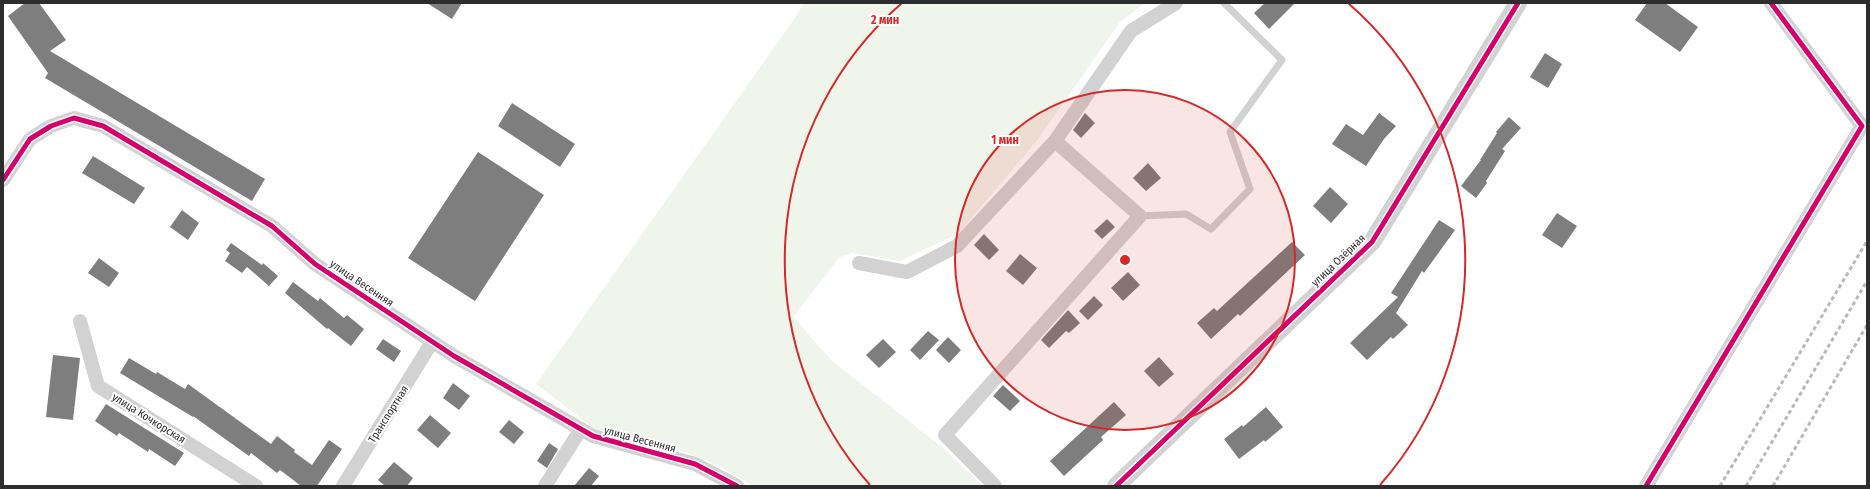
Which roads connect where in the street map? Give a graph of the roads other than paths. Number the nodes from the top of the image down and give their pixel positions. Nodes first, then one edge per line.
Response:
1 (1176, 3) edge
2 (1224, 3) edge
3 (1518, 3) edge
4 (1771, 3) edge
5 (1054, 141) junction
6 (3, 180) edge
7 (1140, 216) junction
8 (859, 263) dead end
9 (80, 321) dead end
10 (432, 342) junction
11 (581, 429) junction
12 (256, 486) edge
13 (343, 486) edge
14 (545, 486) edge
15 (737, 486) edge
16 (995, 486) edge
17 (1116, 486) edge
18 (1646, 486) edge

1 - 5 street
2 - 7 lane
3 - 17 street, улица Озёрная
4 - 18 street
5 - 7 street
5 - 8 street
6 - 10 street, улица Весенняя
7 - 16 street
9 - 12 street, улица Кочкорская
10 - 11 street, улица Весенняя
10 - 13 street, Транспортная
11 - 14 street
11 - 15 street, улица Весенняя

